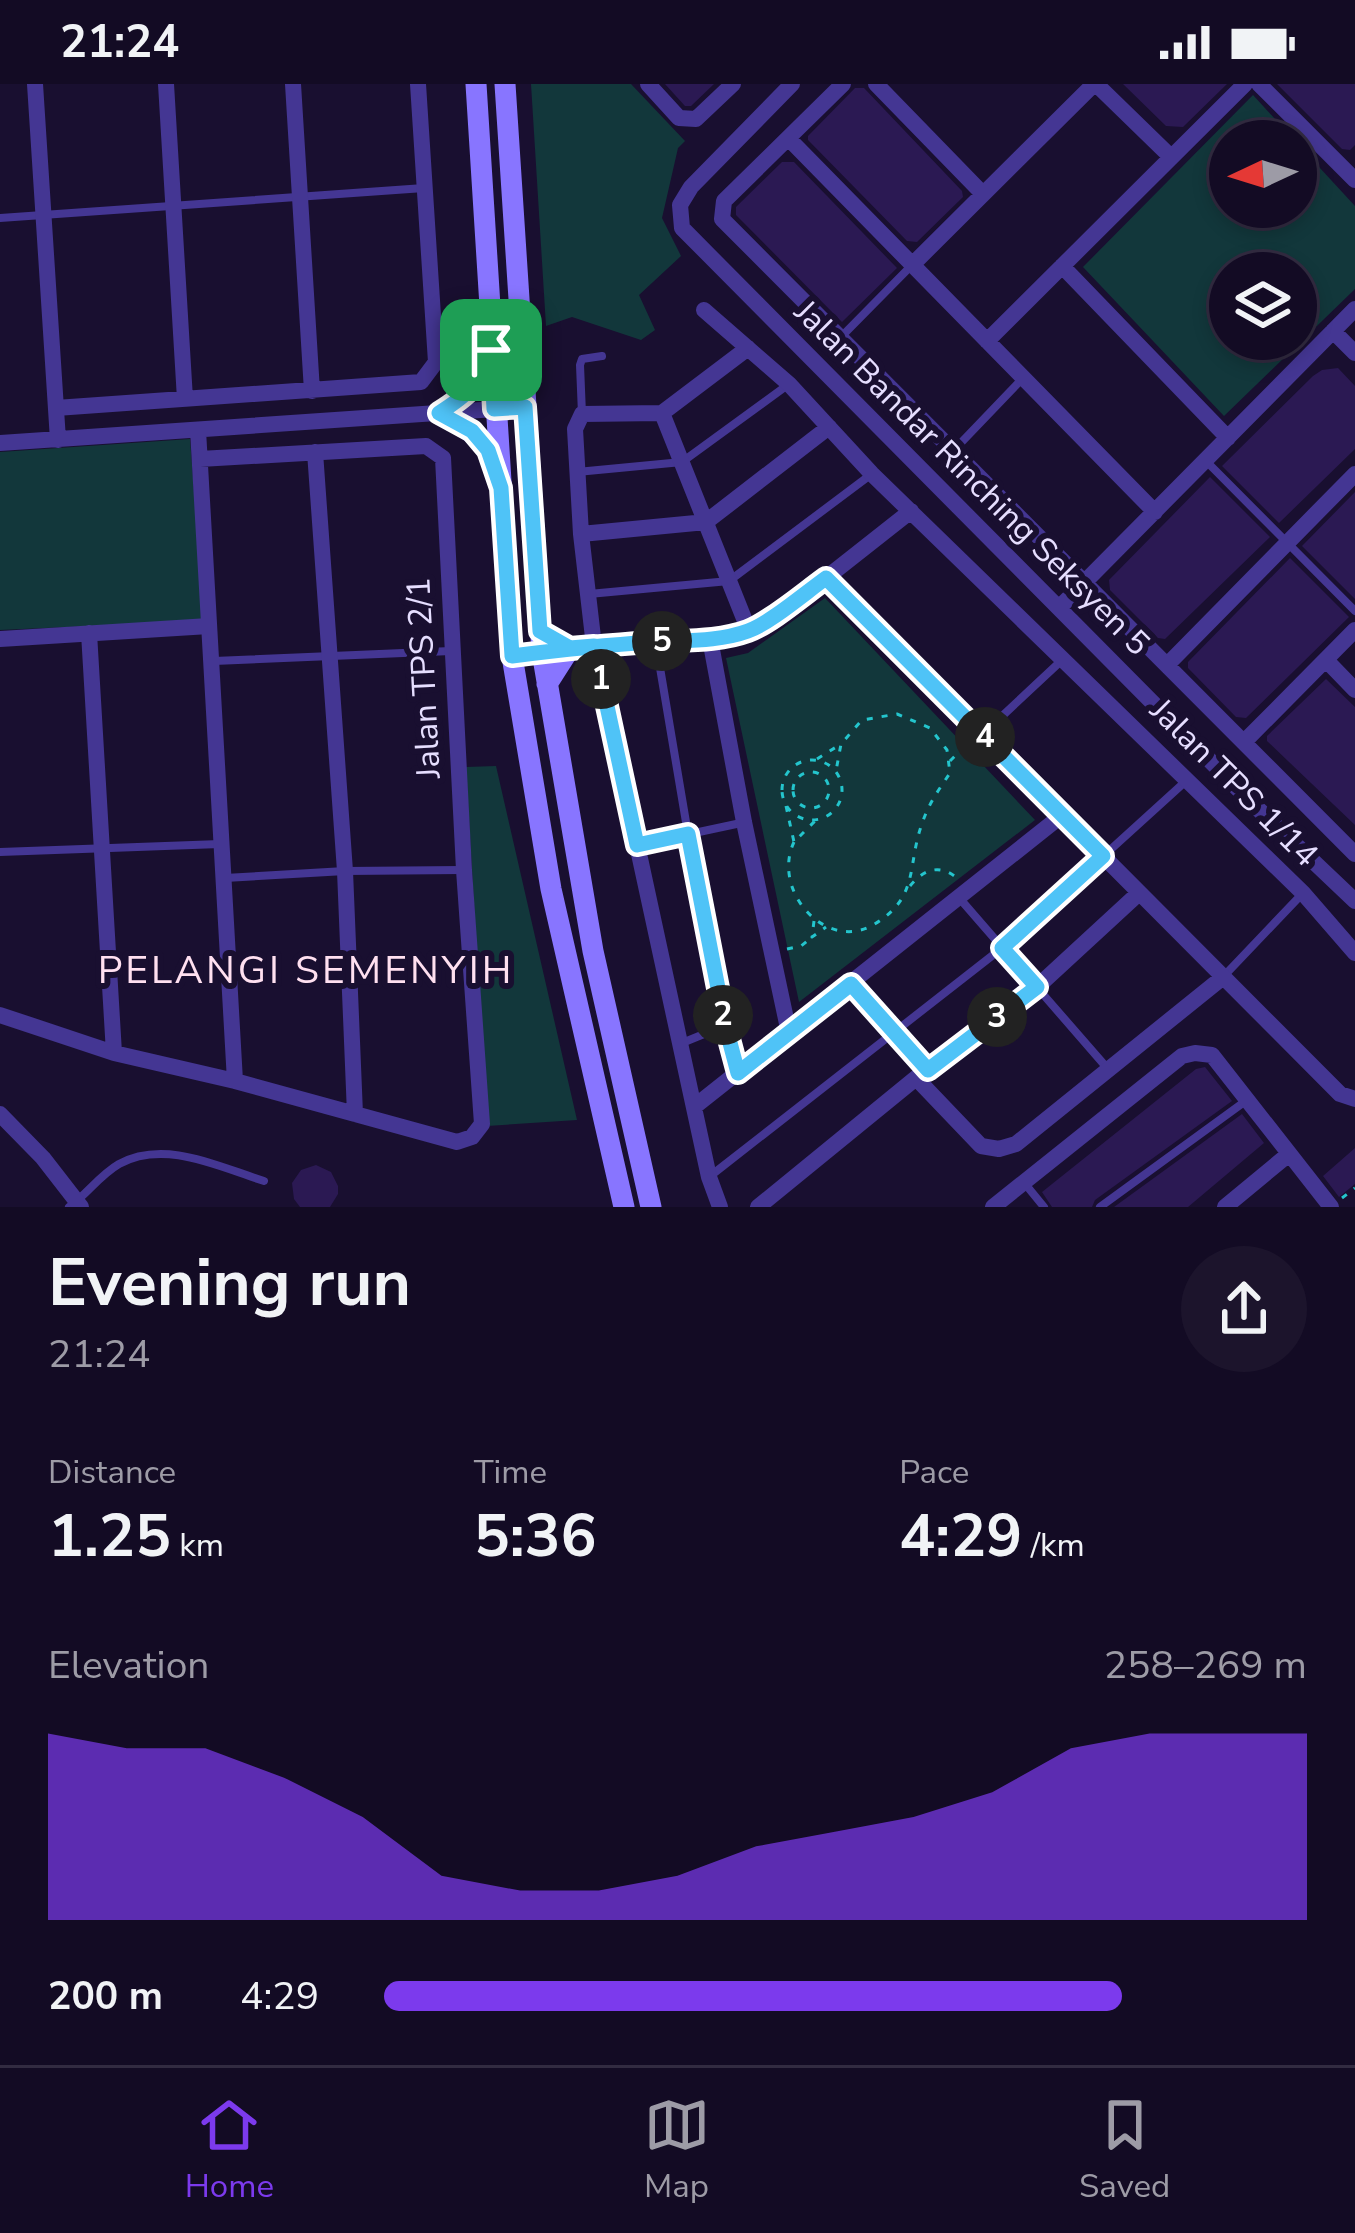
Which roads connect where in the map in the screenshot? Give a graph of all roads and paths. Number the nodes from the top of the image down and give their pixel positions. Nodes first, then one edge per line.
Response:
1 (35, 84) edge
2 (166, 84) edge
3 (293, 84) edge
4 (418, 84) edge
5 (476, 84) edge
6 (505, 84) edge
7 (648, 84) edge
8 (733, 84) edge
9 (758, 84) edge
10 (792, 84) edge
11 (843, 84) edge
12 (876, 84) edge
13 (1095, 84) edge
14 (1245, 84) edge
15 (1259, 84) edge
16 (773, 101) junction
17 (789, 139) junction
18 (1171, 158) junction
19 (1352, 169) edge
20 (425, 188) junction
21 (983, 194) junction
22 (300, 197) junction
23 (173, 206) junction
24 (44, 215) junction
25 (0, 218) edge
26 (912, 265) junction
27 (1062, 266) junction
28 (1355, 309) edge
29 (704, 310) dead end
30 (1333, 331) junction
31 (842, 337) junction
32 (987, 341) junction
33 (748, 348) junction
34 (491, 350) junction
35 (1355, 353) edge
36 (602, 356) dead end
37 (1023, 378) junction
38 (789, 384) junction
39 (312, 391) junction
40 (185, 399) junction
41 (525, 407) junction
42 (56, 408) junction
43 (494, 409) junction
44 (662, 412) junction
45 (439, 413) junction
46 (582, 414) junction
47 (830, 427) junction
48 (198, 430) junction
49 (1228, 438) junction
50 (58, 440) junction
51 (0, 443) edge
52 (954, 450) junction
53 (315, 452) junction
54 (200, 459) junction
55 (1206, 461) junction
56 (682, 462) junction
57 (576, 472) junction
58 (872, 474) junction
59 (1355, 474) edge
60 (501, 488) junction
61 (911, 512) junction
62 (1154, 512) junction
63 (706, 522) junction
64 (581, 534) junction
65 (1287, 543) junction
66 (826, 578) junction
67 (729, 580) junction
68 (1085, 583) junction
69 (588, 594) junction
70 (1059, 608) junction
71 (1355, 611) edge
72 (209, 626) junction
73 (1355, 629) edge
74 (749, 631) junction
75 (89, 633) junction
76 (0, 639) edge
77 (710, 639) junction
78 (541, 642) junction
79 (655, 642) junction
80 (594, 646) junction
81 (570, 648) junction
82 (453, 651) junction
83 (512, 656) junction
84 (328, 657) junction
85 (1064, 658) junction
86 (1326, 660) junction
87 (213, 661) junction
88 (1167, 665) junction
89 (547, 684) junction
90 (1355, 690) edge
91 (977, 738) junction
92 (1244, 742) junction
93 (841, 744) junction
94 (812, 760) junction
95 (949, 762) junction
96 (810, 772) junction
97 (836, 772) junction
98 (1187, 780) junction
99 (785, 804) junction
100 (820, 806) junction
101 (1061, 816) junction
102 (826, 817) junction
103 (816, 820) junction
104 (744, 822) junction
105 (688, 834) junction
106 (794, 842) junction
107 (222, 844) junction
108 (637, 845) junction
109 (102, 846) junction
110 (0, 852) edge
111 (1355, 854) edge
112 (1103, 856) junction
113 (464, 870) junction
114 (344, 871) junction
115 (224, 878) junction
116 (910, 886) junction
117 (961, 891) junction
118 (1139, 893) junction
119 (1303, 893) junction
120 (1355, 901) edge
121 (814, 919) junction
122 (827, 926) junction
123 (812, 937) junction
124 (1002, 948) junction
125 (782, 950) dead end
126 (1355, 953) edge
127 (1222, 978) junction
128 (851, 984) junction
129 (1037, 987) junction
130 (0, 1015) edge
131 (725, 1024) junction
132 (789, 1033) junction
133 (896, 1033) junction
134 (680, 1044) junction
135 (114, 1053) junction
136 (1110, 1071) junction
137 (738, 1073) junction
138 (922, 1074) junction
139 (236, 1081) junction
140 (1348, 1096) edge
141 (1248, 1099) junction
142 (694, 1107) junction
143 (0, 1114) edge
144 (356, 1114) junction
145 (1289, 1154) junction
146 (710, 1177) junction
147 (264, 1181) dead end
148 (1024, 1182) junction
149 (1233, 1204) edge
150 (76, 1205) edge
151 (624, 1207) edge
152 (651, 1207) edge
153 (720, 1207) edge
154 (758, 1207) edge
155 (993, 1207) edge
156 (1043, 1207) edge
157 (1100, 1207) edge
158 (1330, 1207) edge

1 - 24 street
2 - 23 street
3 - 22 street
4 - 20 street
5 - 34 street
6 - 41 street
7 - 8 street
9 - 16 street
10 - 16 street, Jalan Bandar Rinching Seksyen 5
11 - 17 street
12 - 21 street
13 - 18 street
13 - 21 street
14 - 18 street
15 - 19 street
16 - 70 street, Jalan Bandar Rinching Seksyen 5
17 - 26 street
17 - 31 street
18 - 27 street
20 - 22 lane
20 - 39 street
21 - 26 street
22 - 23 lane
22 - 39 street
23 - 24 lane
23 - 40 street
24 - 25 lane
24 - 42 street
26 - 31 lane
26 - 32 street
27 - 32 street
27 - 49 street
28 - 30 street
29 - 33 street, Jalan TPS 1/14
30 - 35 street
30 - 49 street
31 - 52 street
32 - 37 street
33 - 38 street, Jalan TPS 1/14
33 - 44 street
34 - 43 street
34 - 45 street
36 - 46 lane
37 - 52 lane
37 - 62 street
38 - 47 street, Jalan TPS 1/14
38 - 56 lane
39 - 40 street
40 - 42 street
41 - 43 street
41 - 78 street
42 - 50 street
43 - 45 street
43 - 60 street
44 - 46 street
44 - 56 street
45 - 48 street
45 - 60 street
46 - 57 street
47 - 58 street, Jalan TPS 1/14
47 - 63 street
48 - 50 street
48 - 54 street
49 - 55 street
50 - 51 street
52 - 68 street
53 - 54 street, Jalan TPS 2/1
53 - 82 street, Jalan TPS 2/1
53 - 84 street
54 - 72 street
55 - 62 street
55 - 65 lane
56 - 57 lane
56 - 63 street
57 - 64 street
58 - 61 street, Jalan TPS 1/14
58 - 67 lane
59 - 65 street
60 - 83 street
61 - 66 street
61 - 85 street, Jalan TPS 1/14
62 - 68 street
63 - 64 street
63 - 67 street
64 - 69 street
65 - 71 lane
65 - 88 street
66 - 74 street
66 - 91 street
67 - 69 lane
67 - 74 street
68 - 70 street
68 - 88 street
69 - 80 street
70 - 120 street, Jalan Bandar Rinching Seksyen 5
72 - 75 street
72 - 87 street
73 - 86 street
74 - 77 street
75 - 76 street
75 - 109 street
77 - 79 street
77 - 104 street
78 - 81 street
78 - 83 street
78 - 89 street
79 - 80 street
79 - 105 lane
80 - 81 street
80 - 108 street
81 - 89 street
82 - 84 lane
82 - 113 street, Jalan TPS 2/1
83 - 151 street
84 - 87 lane
84 - 114 street
85 - 91 lane
85 - 98 street, Jalan TPS 1/14
86 - 90 street
86 - 92 street
87 - 107 street
88 - 92 street
89 - 152 street
91 - 95 path
91 - 101 street
92 - 111 street
93 - 94 path
93 - 95 path
93 - 97 path
94 - 96 path
94 - 97 path
94 - 99 path
95 - 116 path
96 - 100 path
96 - 100 path
97 - 102 path
98 - 112 lane
98 - 119 street, Jalan TPS 1/14
99 - 103 path
99 - 106 path
100 - 102 path
101 - 112 street
101 - 117 street
102 - 103 path
103 - 106 path
104 - 105 lane
104 - 132 street
105 - 108 lane
105 - 131 lane
106 - 121 path
107 - 109 lane
107 - 115 street
108 - 134 street
109 - 110 lane
109 - 135 street
112 - 118 street
112 - 124 lane
113 - 114 lane
113 - 144 street, Jalan TPS 2/1
114 - 115 lane
114 - 144 street
115 - 139 street
116 - 117 path
116 - 122 path
117 - 124 lane
117 - 128 street
118 - 127 street
118 - 129 street
119 - 126 street, Jalan TPS 1/14
119 - 127 lane
121 - 122 path
121 - 123 path
122 - 123 path
123 - 125 path
124 - 129 lane
124 - 133 lane
127 - 136 street
127 - 140 street
128 - 132 street
128 - 133 lane
129 - 136 lane
129 - 138 street
130 - 135 street
131 - 134 lane
131 - 137 lane
132 - 137 street
133 - 138 lane
133 - 146 lane
134 - 142 street
135 - 139 street
136 - 138 street
137 - 142 street
138 - 154 street
139 - 144 street
141 - 145 street
141 - 148 street
141 - 157 lane
142 - 146 street
143 - 150 street
145 - 149 street
145 - 158 street
146 - 153 street
147 - 150 lane
148 - 155 street
148 - 156 lane

